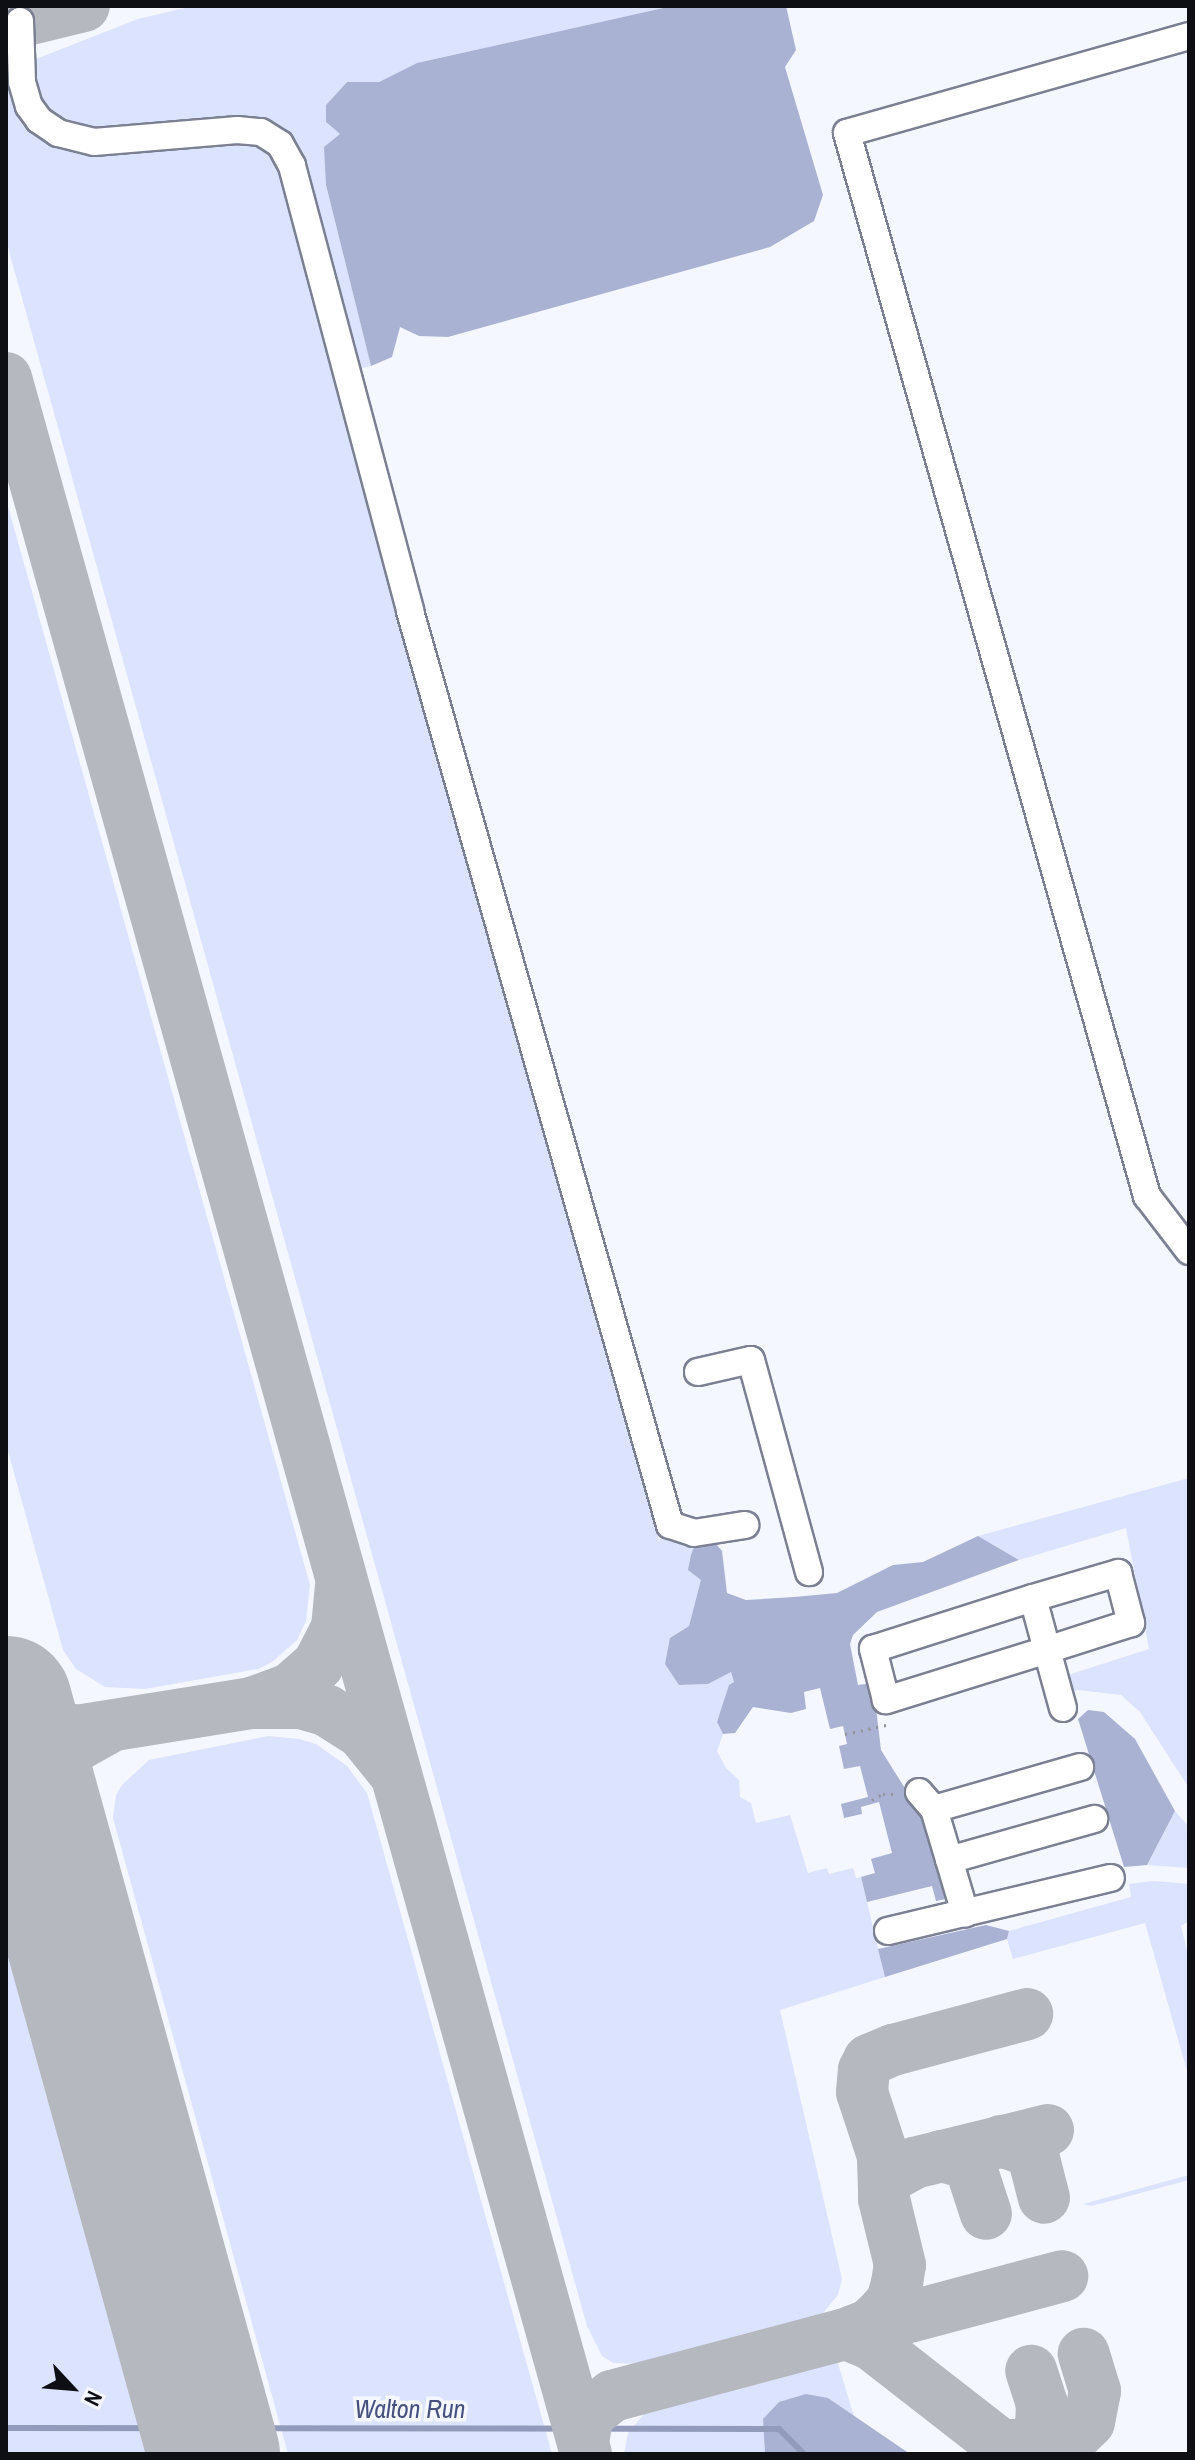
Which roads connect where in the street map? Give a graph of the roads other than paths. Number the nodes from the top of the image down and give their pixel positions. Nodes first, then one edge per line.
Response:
1 (20, 21) dead end
2 (1189, 36) edge
3 (1189, 1251) edge
4 (698, 1372) dead end
5 (745, 1525) dead end
6 (809, 1572) dead end
7 (1033, 1598) junction
8 (1047, 1650) junction
9 (1063, 1708) dead end
10 (1080, 1767) dead end
11 (1094, 1819) dead end
12 (949, 1860) junction
13 (1111, 1878) dead end
14 (965, 1913) junction
15 (888, 1931) dead end

1 - 5 lane
2 - 3 lane
4 - 6 lane
7 - 8 lane
7 - 8 lane
7 - 8 lane
8 - 9 lane
10 - 12 lane
11 - 12 lane
12 - 14 lane
13 - 14 lane
14 - 15 lane

